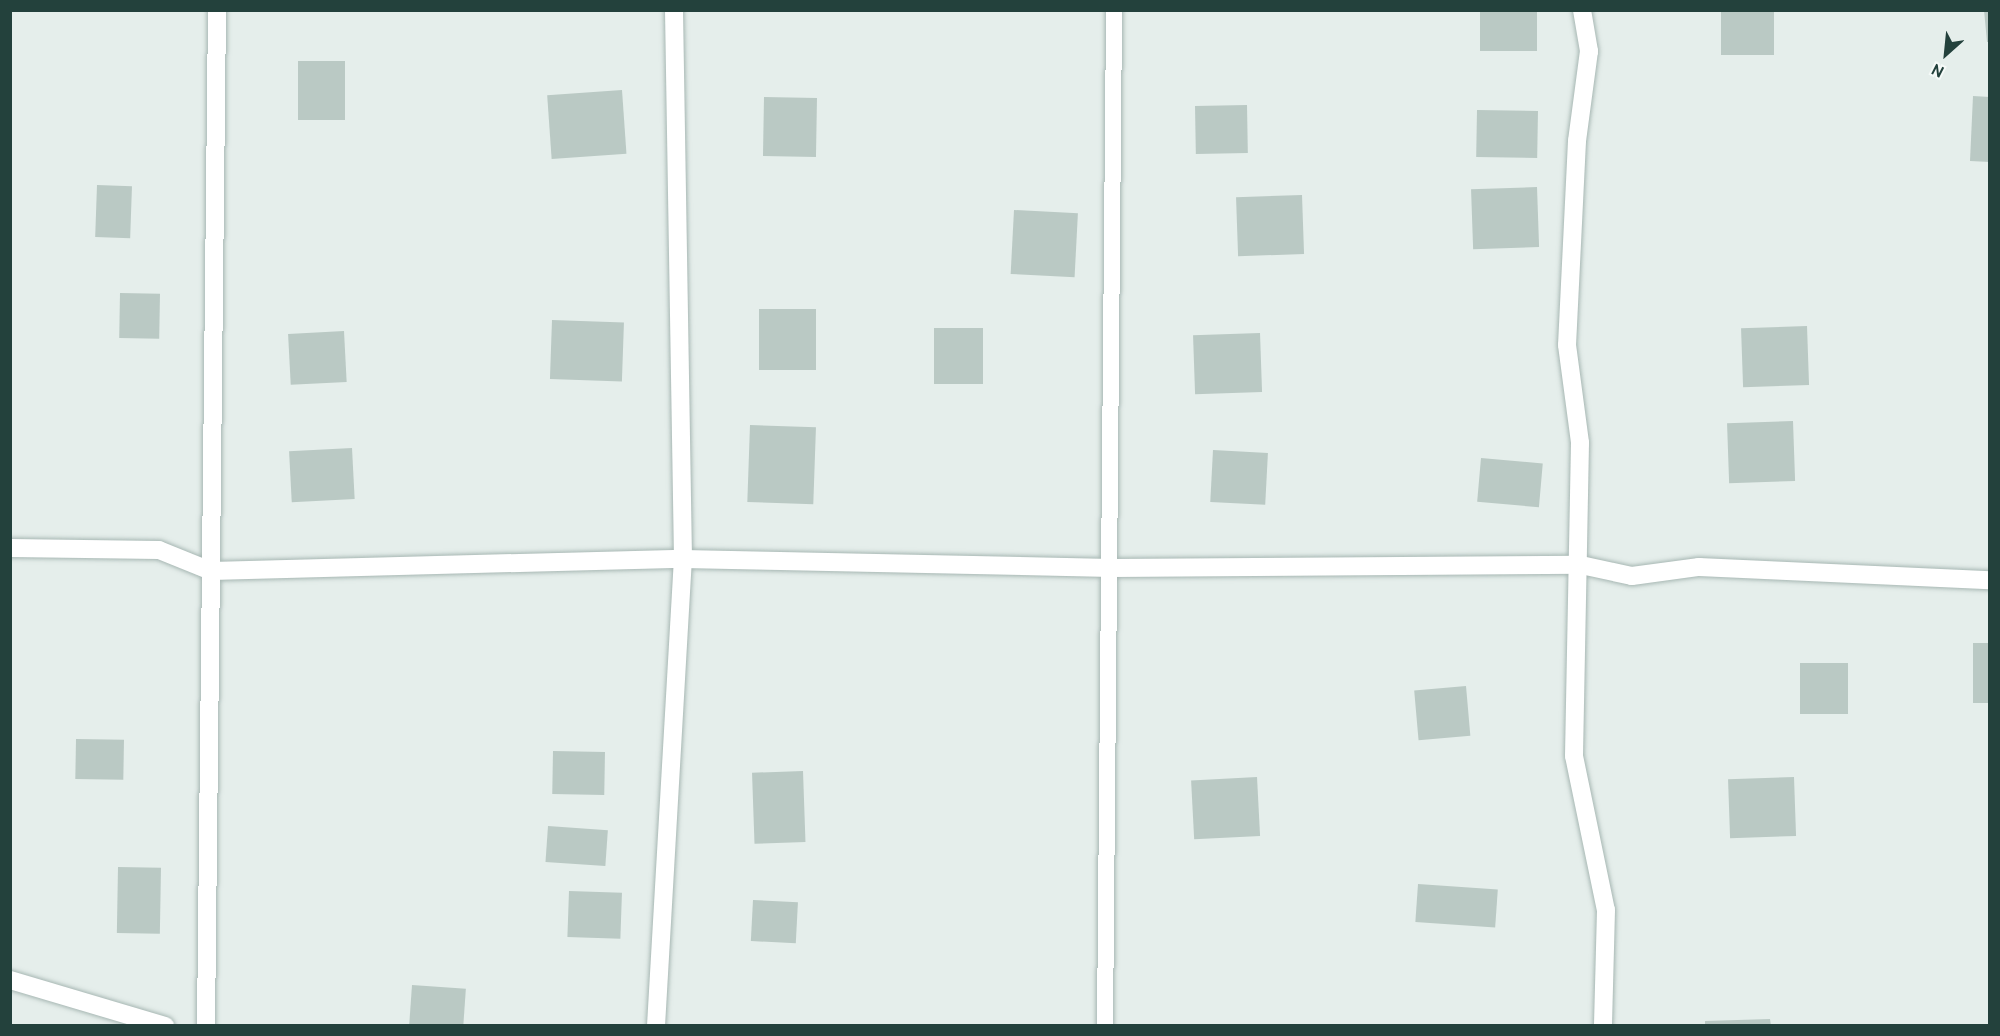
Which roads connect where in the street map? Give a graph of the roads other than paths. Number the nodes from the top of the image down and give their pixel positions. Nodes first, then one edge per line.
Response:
1 (217, 10) edge
2 (674, 10) edge
3 (1114, 10) edge
4 (1582, 10) edge
5 (10, 548) edge
6 (683, 559) junction
7 (1581, 565) junction
8 (1112, 568) junction
9 (211, 571) junction
10 (1989, 580) edge
11 (10, 981) edge
12 (165, 1026) edge
13 (206, 1026) edge
14 (656, 1026) edge
15 (1105, 1026) edge
16 (1603, 1026) edge

1 - 9 street
2 - 6 street
3 - 8 lane
4 - 7 street
5 - 9 street
6 - 8 street
6 - 9 street
6 - 14 street
7 - 8 street
7 - 10 street
7 - 16 street
8 - 15 lane
9 - 13 street
11 - 12 street

